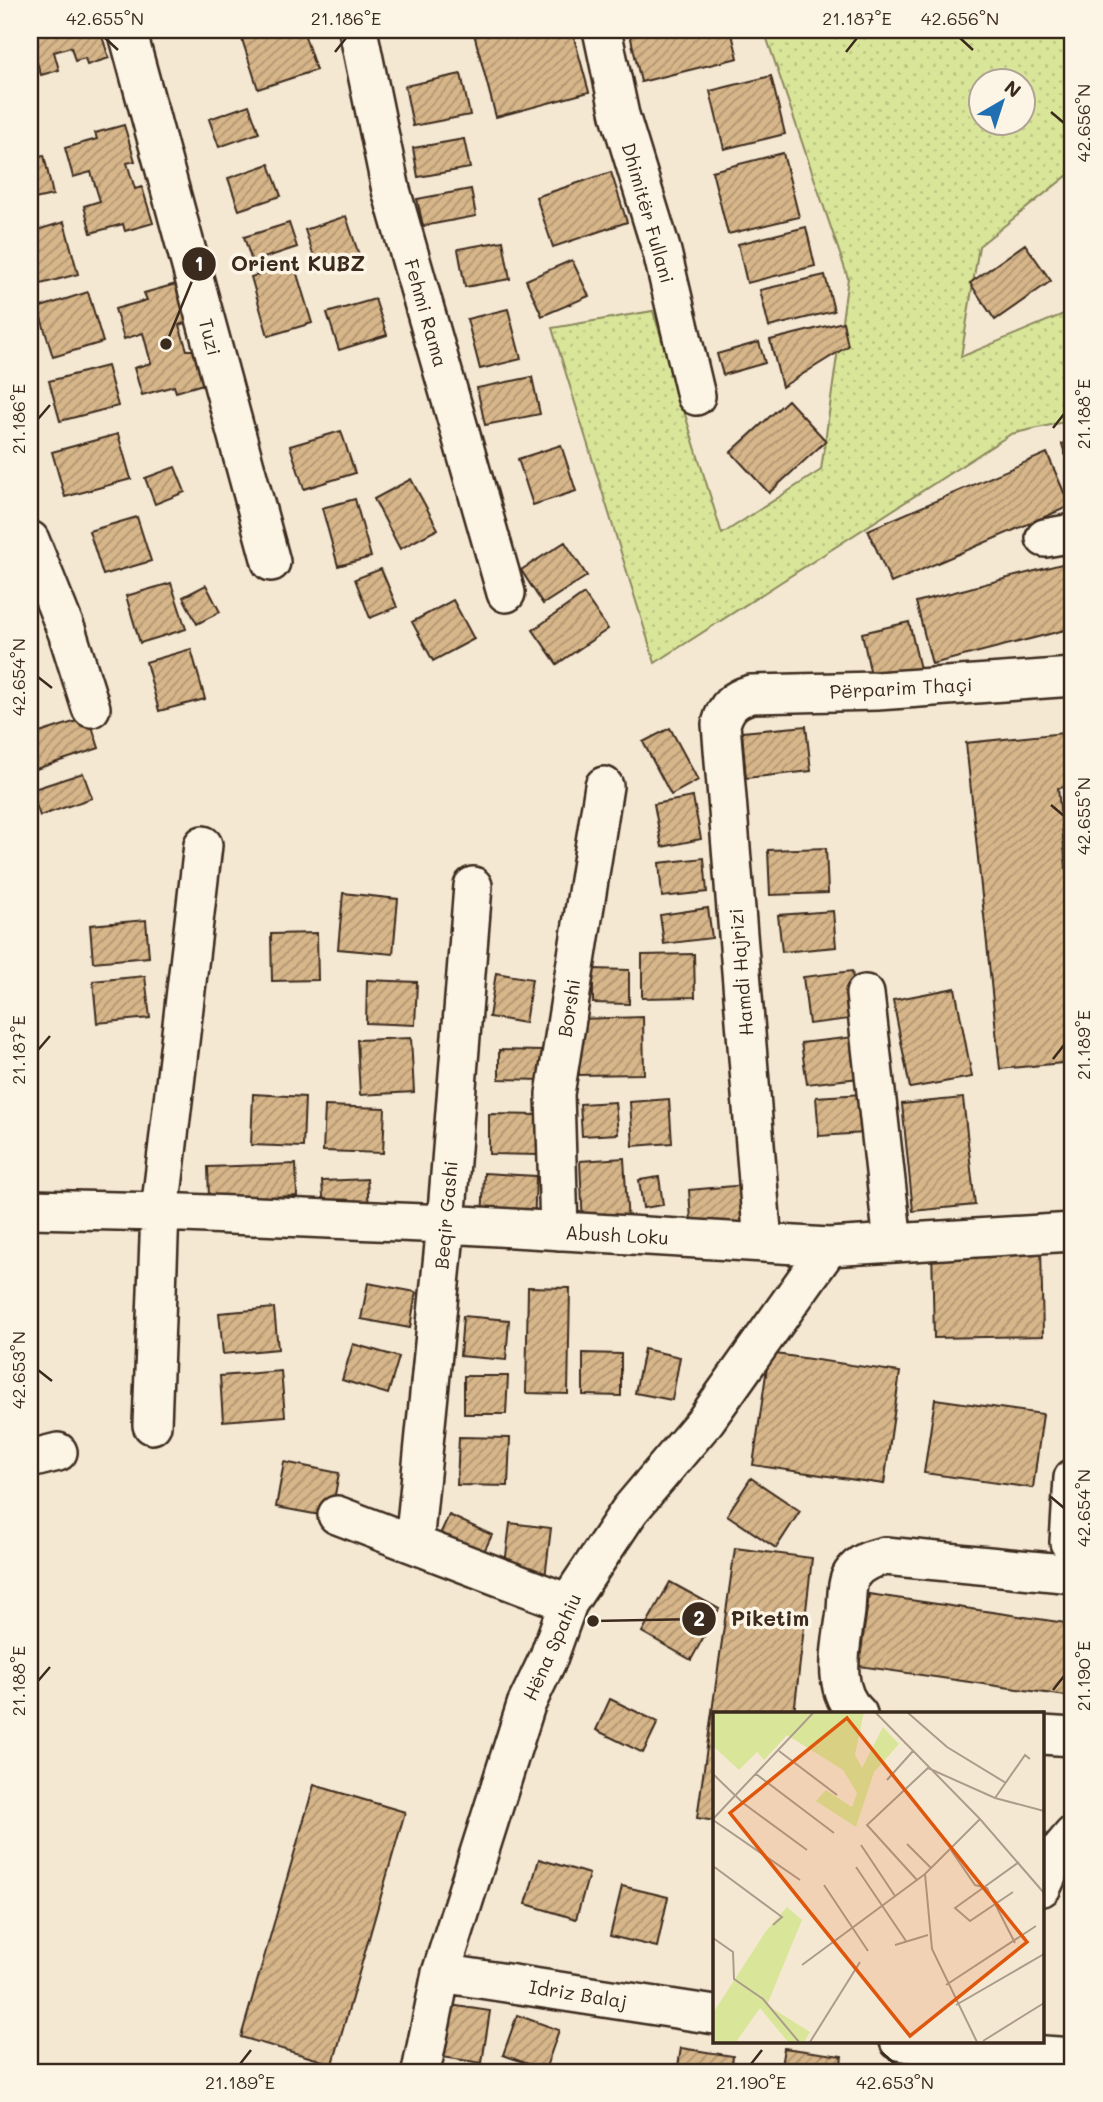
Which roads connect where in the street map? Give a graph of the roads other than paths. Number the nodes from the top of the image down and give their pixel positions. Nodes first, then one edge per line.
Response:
1 (127, 30) edge
2 (358, 30) edge
3 (602, 30) edge
4 (696, 396) dead end
5 (30, 540) edge
6 (271, 562) dead end
7 (506, 593) dead end
8 (1073, 677) edge
9 (731, 703) joint
10 (91, 708) dead end
11 (604, 786) dead end
12 (203, 845) dead end
13 (473, 886) dead end
14 (865, 995) dead end
15 (30, 1209) edge
16 (160, 1212) junction
17 (446, 1224) junction
18 (559, 1231) junction
19 (1073, 1232) edge
20 (893, 1242) junction
21 (763, 1243) junction
22 (830, 1247) junction
23 (152, 1425) dead end
24 (1073, 1478) edge
25 (337, 1515) dead end
26 (414, 1544) junction
27 (1073, 1546) edge
28 (1073, 1574) edge
29 (568, 1603) junction
30 (857, 1712) edge
31 (1044, 1735) edge
32 (1073, 1737) edge
33 (1073, 1835) edge
34 (1044, 1883) edge
35 (441, 1973) junction
36 (713, 2015) edge
37 (905, 2042) edge
38 (1027, 2047) edge
39 (1073, 2057) edge
40 (421, 2072) edge

1 - 6 street, Tuzi
2 - 7 street, Fehmi Rama
3 - 4 street, Dhimitër Fullani
5 - 10 street
8 - 9 street, Përparim Thaçi
9 - 21 street, Hamdi Hajrizi
11 - 18 street, Borshi
12 - 16 street
13 - 17 street, Beqir Gashi
14 - 20 street
15 - 16 street, Abush Loku
16 - 17 street, Abush Loku
16 - 23 street
17 - 18 street, Abush Loku
17 - 26 street, Beqir Gashi
18 - 21 street, Abush Loku
19 - 20 street, Abush Loku
20 - 22 street, Abush Loku
21 - 22 street, Abush Loku
22 - 29 street, Hëna Spahiu
24 - 27 street
25 - 26 street
26 - 29 street
28 - 30 street
29 - 35 street, Hëna Spahiu
31 - 32 street
33 - 34 street
35 - 36 street, Idriz Balaj
35 - 40 street, Hëna Spahiu
37 - 38 street
38 - 39 street

